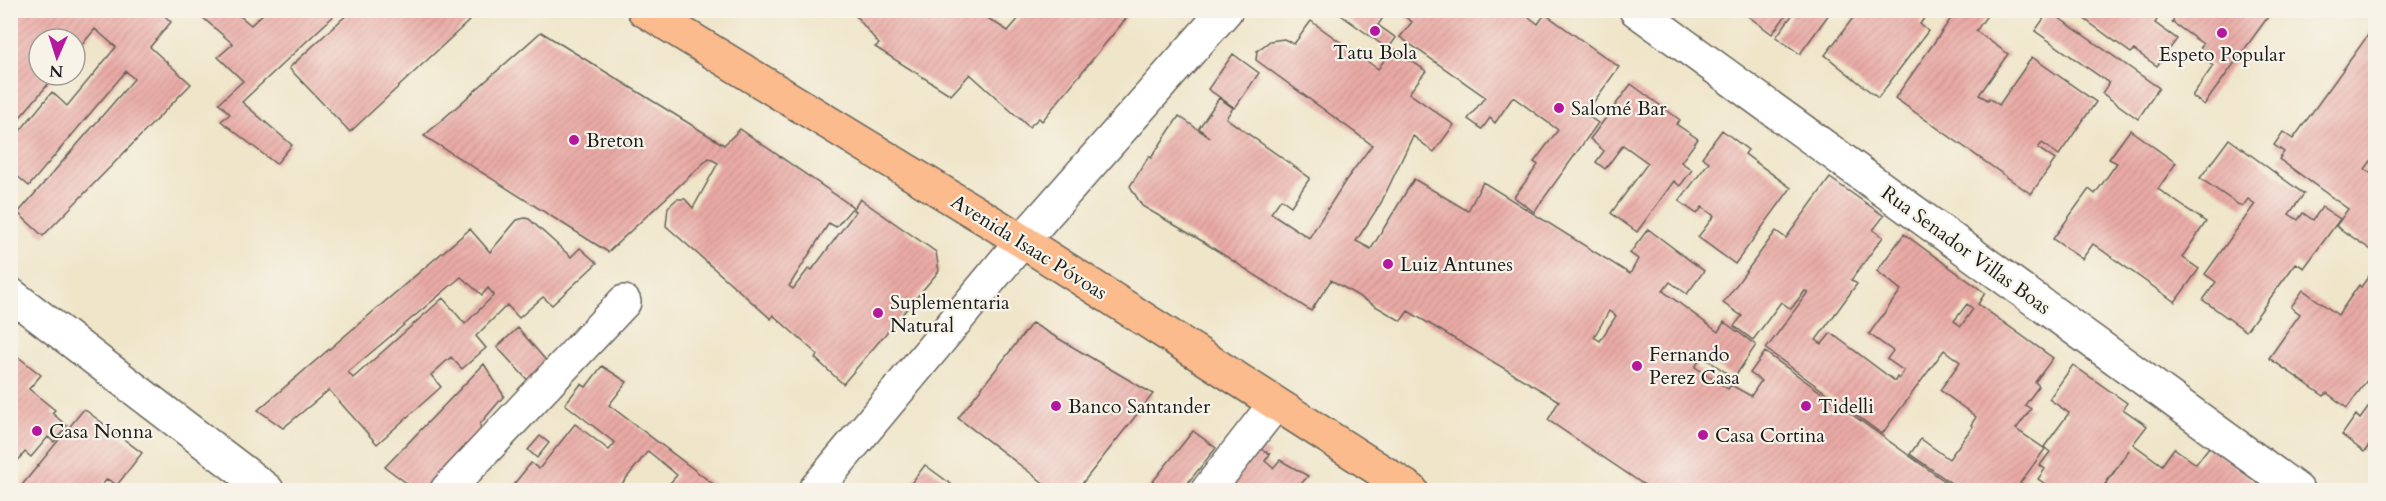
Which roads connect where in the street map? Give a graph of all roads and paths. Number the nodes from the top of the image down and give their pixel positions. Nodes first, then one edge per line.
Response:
1 (644, 10) edge
2 (1226, 10) edge
3 (1636, 10) edge
4 (1022, 241) junction
5 (10, 294) edge
6 (624, 302) dead end
7 (1275, 404) junction
8 (267, 490) edge
9 (447, 490) edge
10 (815, 490) edge
11 (1208, 490) edge
12 (1411, 490) edge
13 (2297, 490) edge

1 - 4 main road, Avenida Isaac Póvoas
2 - 4 street
3 - 13 street, Rua Senador Villas Boas
4 - 7 main road, Avenida Isaac Póvoas
4 - 10 street
5 - 8 street
6 - 9 street
7 - 11 street
7 - 12 main road, Avenida Isaac Póvoas

